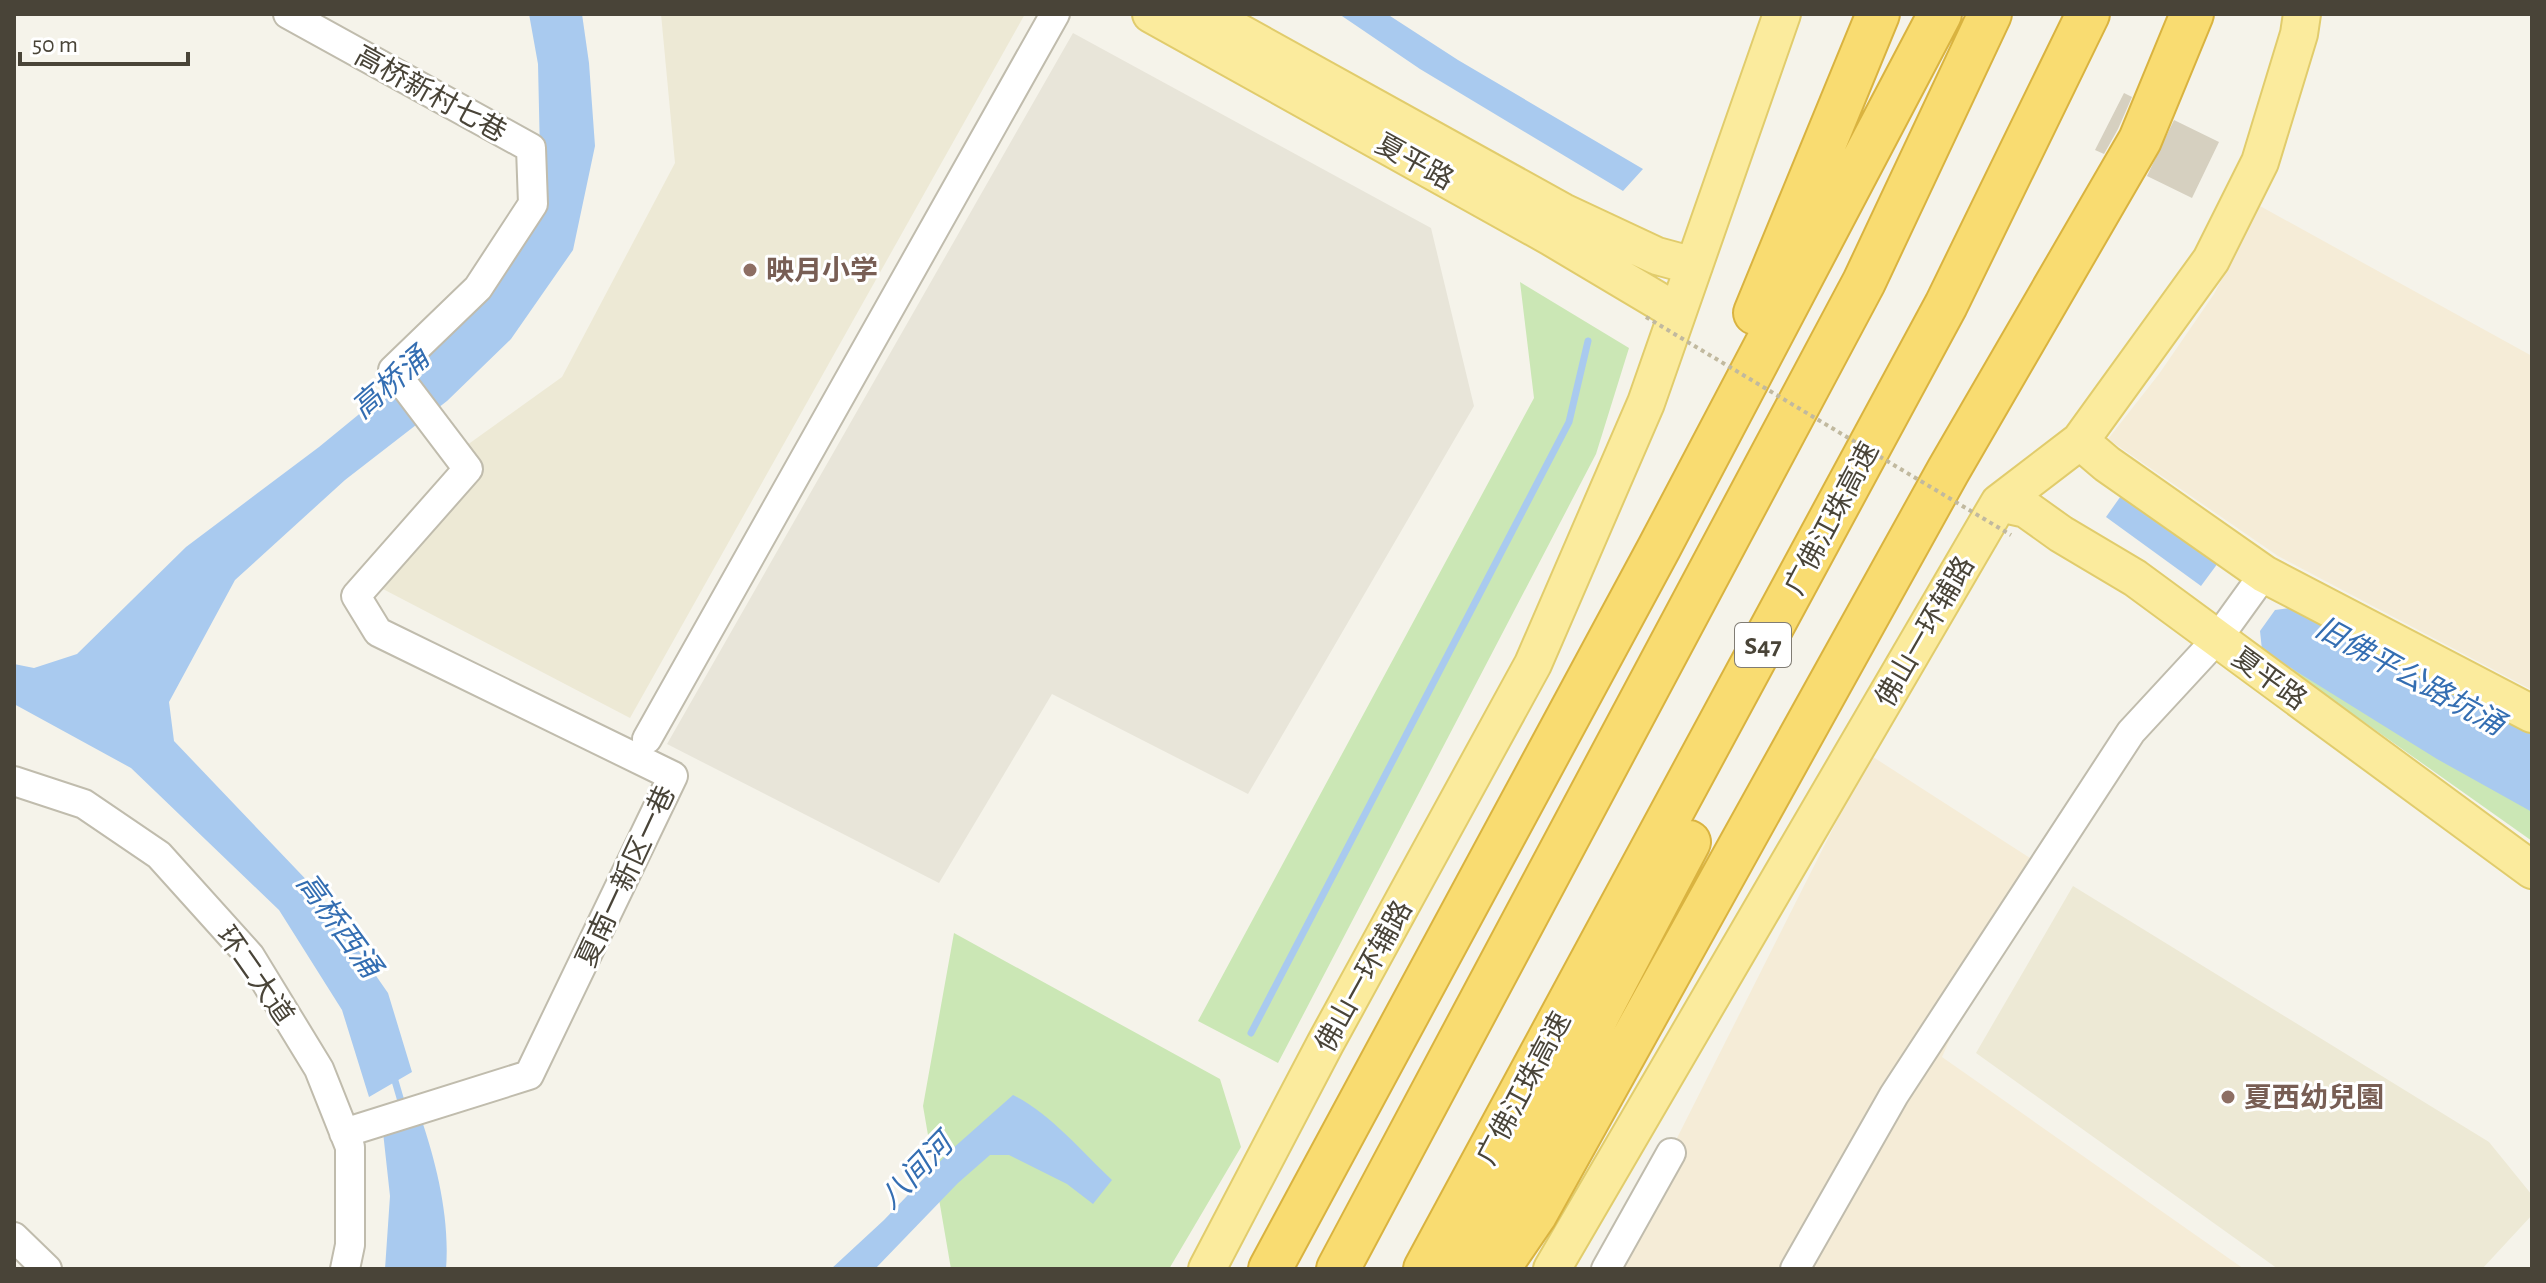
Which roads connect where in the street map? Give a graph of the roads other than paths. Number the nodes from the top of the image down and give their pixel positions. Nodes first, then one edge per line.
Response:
1 (288, 14) edge
2 (1055, 14) edge
3 (1151, 14) edge
4 (1206, 14) edge
5 (1782, 14) edge
6 (1878, 14) edge
7 (1940, 14) edge
8 (1990, 14) edge
9 (2088, 14) edge
10 (2192, 14) edge
11 (2302, 14) edge
12 (1694, 266) junction
13 (1662, 315) junction
14 (1903, 386) junction
15 (2080, 441) junction
16 (2005, 519) junction
17 (1659, 548) junction
18 (2264, 574) junction
19 (378, 632) joint
20 (2217, 639) junction
21 (2532, 714) edge
22 (647, 739) dead end
23 (14, 781) edge
24 (2532, 870) edge
25 (344, 1133) junction
26 (1671, 1153) dead end
27 (14, 1237) edge
28 (47, 1269) edge
29 (345, 1269) edge
30 (1207, 1269) edge
31 (1270, 1269) edge
32 (1338, 1269) edge
33 (1425, 1269) edge
34 (1464, 1269) edge
35 (1498, 1269) edge
36 (1552, 1269) edge
37 (1606, 1269) edge
38 (1795, 1269) edge

1 - 19 street, 高桥新村七巷
2 - 22 street
3 - 13 main road, 夏平路
4 - 12 main road, 夏平路
5 - 12 main road, 佛山一环辅路
6 - 17 highway
7 - 17 highway
8 - 32 highway
9 - 14 highway, 广佛江珠高速 / S47
10 - 35 highway
11 - 15 main road, 佛山一环辅路
12 - 13 main road, 佛山一环辅路
13 - 30 main road, 佛山一环辅路
14 - 33 highway, 广佛江珠高速 / S47
14 - 34 highway
15 - 16 main road, 佛山一环辅路
15 - 18 main road
16 - 20 main road, 夏平路
16 - 36 main road, 佛山一环辅路
17 - 31 highway
18 - 20 street
18 - 21 main road
19 - 25 street, 夏南一新区一巷
20 - 24 main road, 夏平路
20 - 38 street
23 - 25 street, 环二大道
25 - 29 street, 环二大道
26 - 37 street
27 - 28 street

